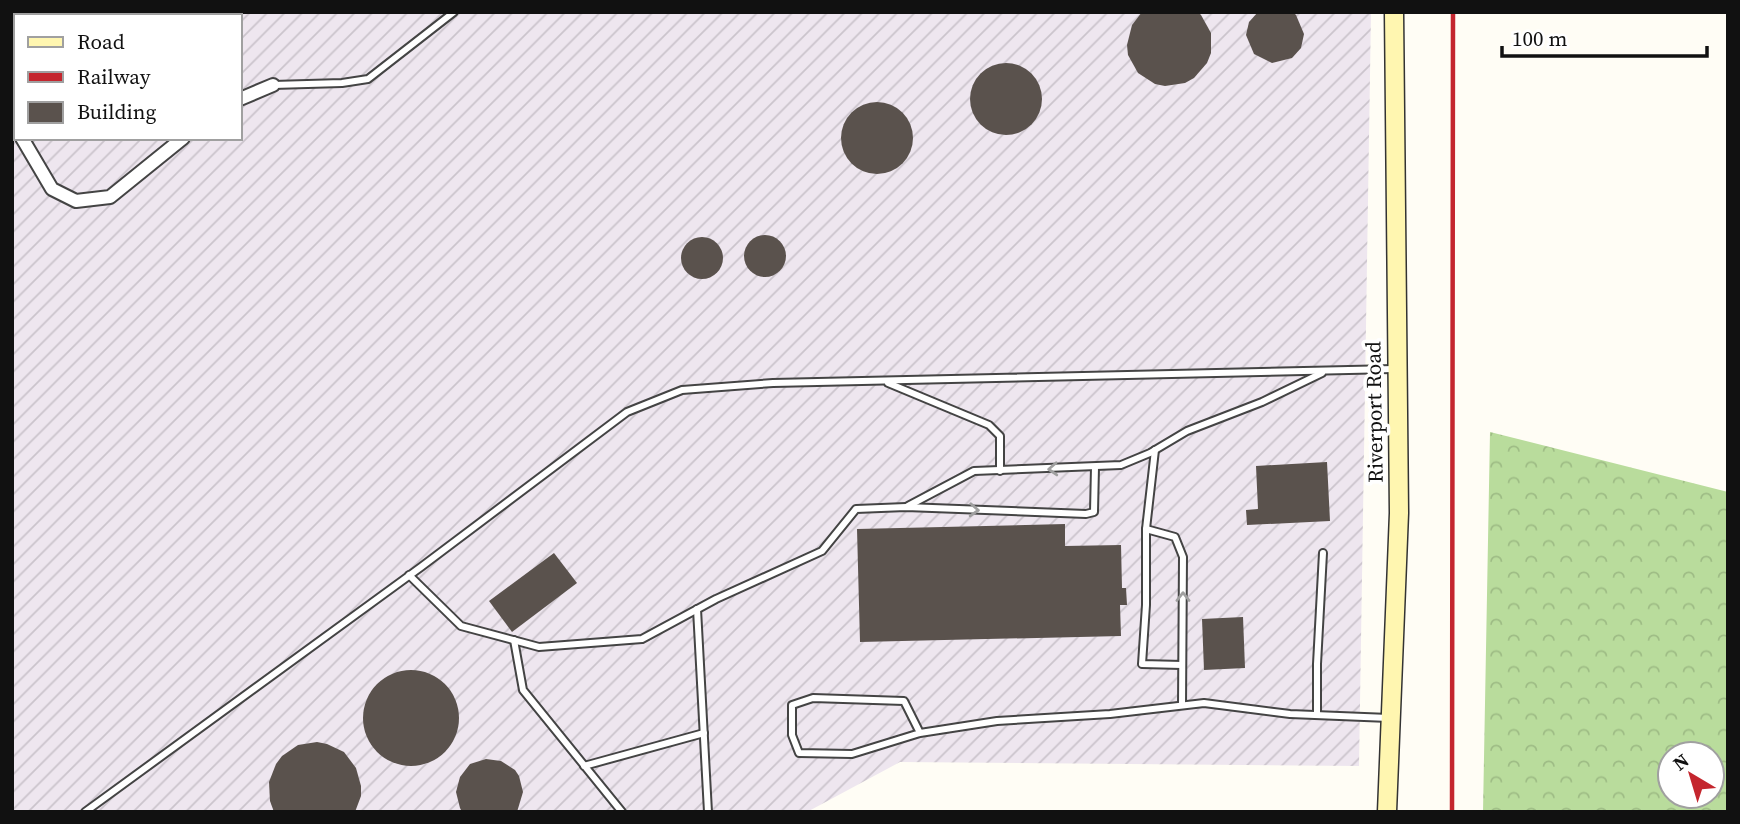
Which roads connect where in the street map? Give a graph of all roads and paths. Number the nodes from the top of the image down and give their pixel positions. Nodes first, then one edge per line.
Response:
1 (454, 12) edge
2 (1394, 12) edge
3 (273, 85) joint
4 (242, 98) edge
5 (23, 140) edge
6 (181, 140) edge
7 (1396, 369) junction
8 (1327, 370) junction
9 (883, 381) junction
10 (1155, 450) junction
11 (1095, 467) junction
12 (1000, 471) junction
13 (906, 507) junction
14 (1146, 529) junction
15 (1323, 553) dead end
16 (409, 575) junction
17 (697, 609) junction
18 (514, 640) junction
19 (1182, 665) junction
20 (1182, 705) junction
21 (1317, 715) junction
22 (1391, 718) junction
23 (704, 733) junction
24 (920, 733) junction
25 (584, 766) junction
26 (95, 808) edge
27 (85, 812) edge
28 (622, 812) edge
29 (708, 812) edge
30 (1387, 812) edge

1 - 3 lane
2 - 7 main road, Riverport Road
3 - 4 street
5 - 6 street
7 - 8 lane
7 - 22 main road, Riverport Road
8 - 9 lane
8 - 10 lane
9 - 12 lane
9 - 16 lane
10 - 11 lane
10 - 14 lane
11 -> 12 lane
13 -> 11 lane
12 - 13 lane
13 - 17 lane
19 -> 14 lane
14 - 19 lane
15 - 21 lane
16 - 18 lane
16 - 26 lane
17 - 18 lane
17 - 23 lane
18 - 25 lane
19 - 20 lane
20 - 21 lane
20 - 24 lane
21 - 22 lane
22 - 30 main road, Riverport Road
23 - 25 lane
23 - 29 lane
24 - 24 lane
25 - 28 lane
26 - 27 lane

